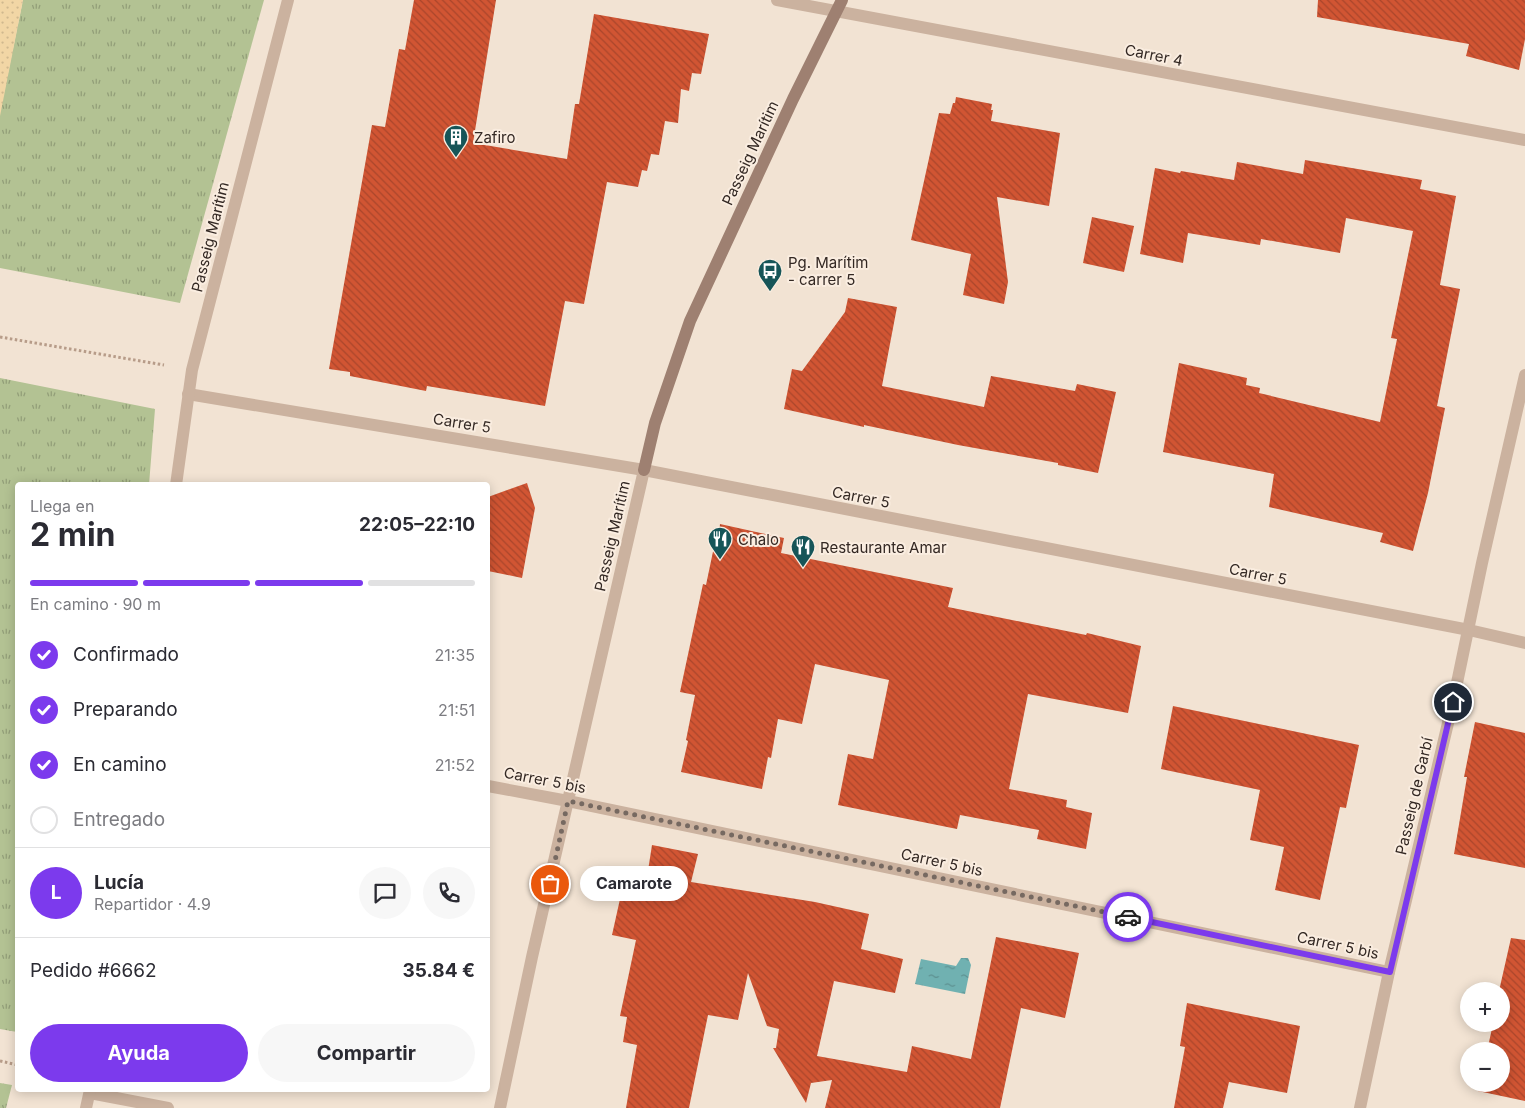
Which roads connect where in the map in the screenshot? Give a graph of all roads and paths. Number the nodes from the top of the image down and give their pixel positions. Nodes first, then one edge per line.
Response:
1 (288, 0) edge
2 (777, 0) edge
3 (842, 0) edge
4 (836, 12) junction
5 (1525, 140) edge
6 (0, 337) edge
7 (192, 370) junction
8 (1525, 375) edge
9 (188, 394) junction
10 (644, 470) junction
11 (176, 482) edge
12 (1469, 630) junction
13 (1525, 643) edge
14 (490, 786) edge
15 (568, 801) junction
16 (1390, 972) junction
17 (0, 1061) edge
18 (15, 1064) edge
19 (90, 1092) edge
20 (86, 1108) edge
21 (168, 1108) edge
22 (500, 1108) edge
23 (1360, 1108) edge

1 - 7 street, Passeig Marítim
2 - 4 street, Carrer 4
3 - 4 street, Passeig Marítim
4 - 5 street, Carrer 4
4 - 10 street, Passeig Marítim
6 - 7 path
7 - 9 street, Passeig Marítim
8 - 12 street, Passeig de Garbí
9 - 10 street, Carrer 5
9 - 11 street, Passeig Marítim
10 - 12 street, Carrer 5
10 - 15 street, Passeig Marítim
12 - 13 street, Carrer 5
12 - 16 street, Passeig de Garbí
14 - 15 street, Carrer 5 bis
15 - 16 street, Carrer 5 bis
15 - 22 street, Passeig Marítim
16 - 23 street, Passeig de Garbí
17 - 18 path
19 - 20 street
19 - 21 street

